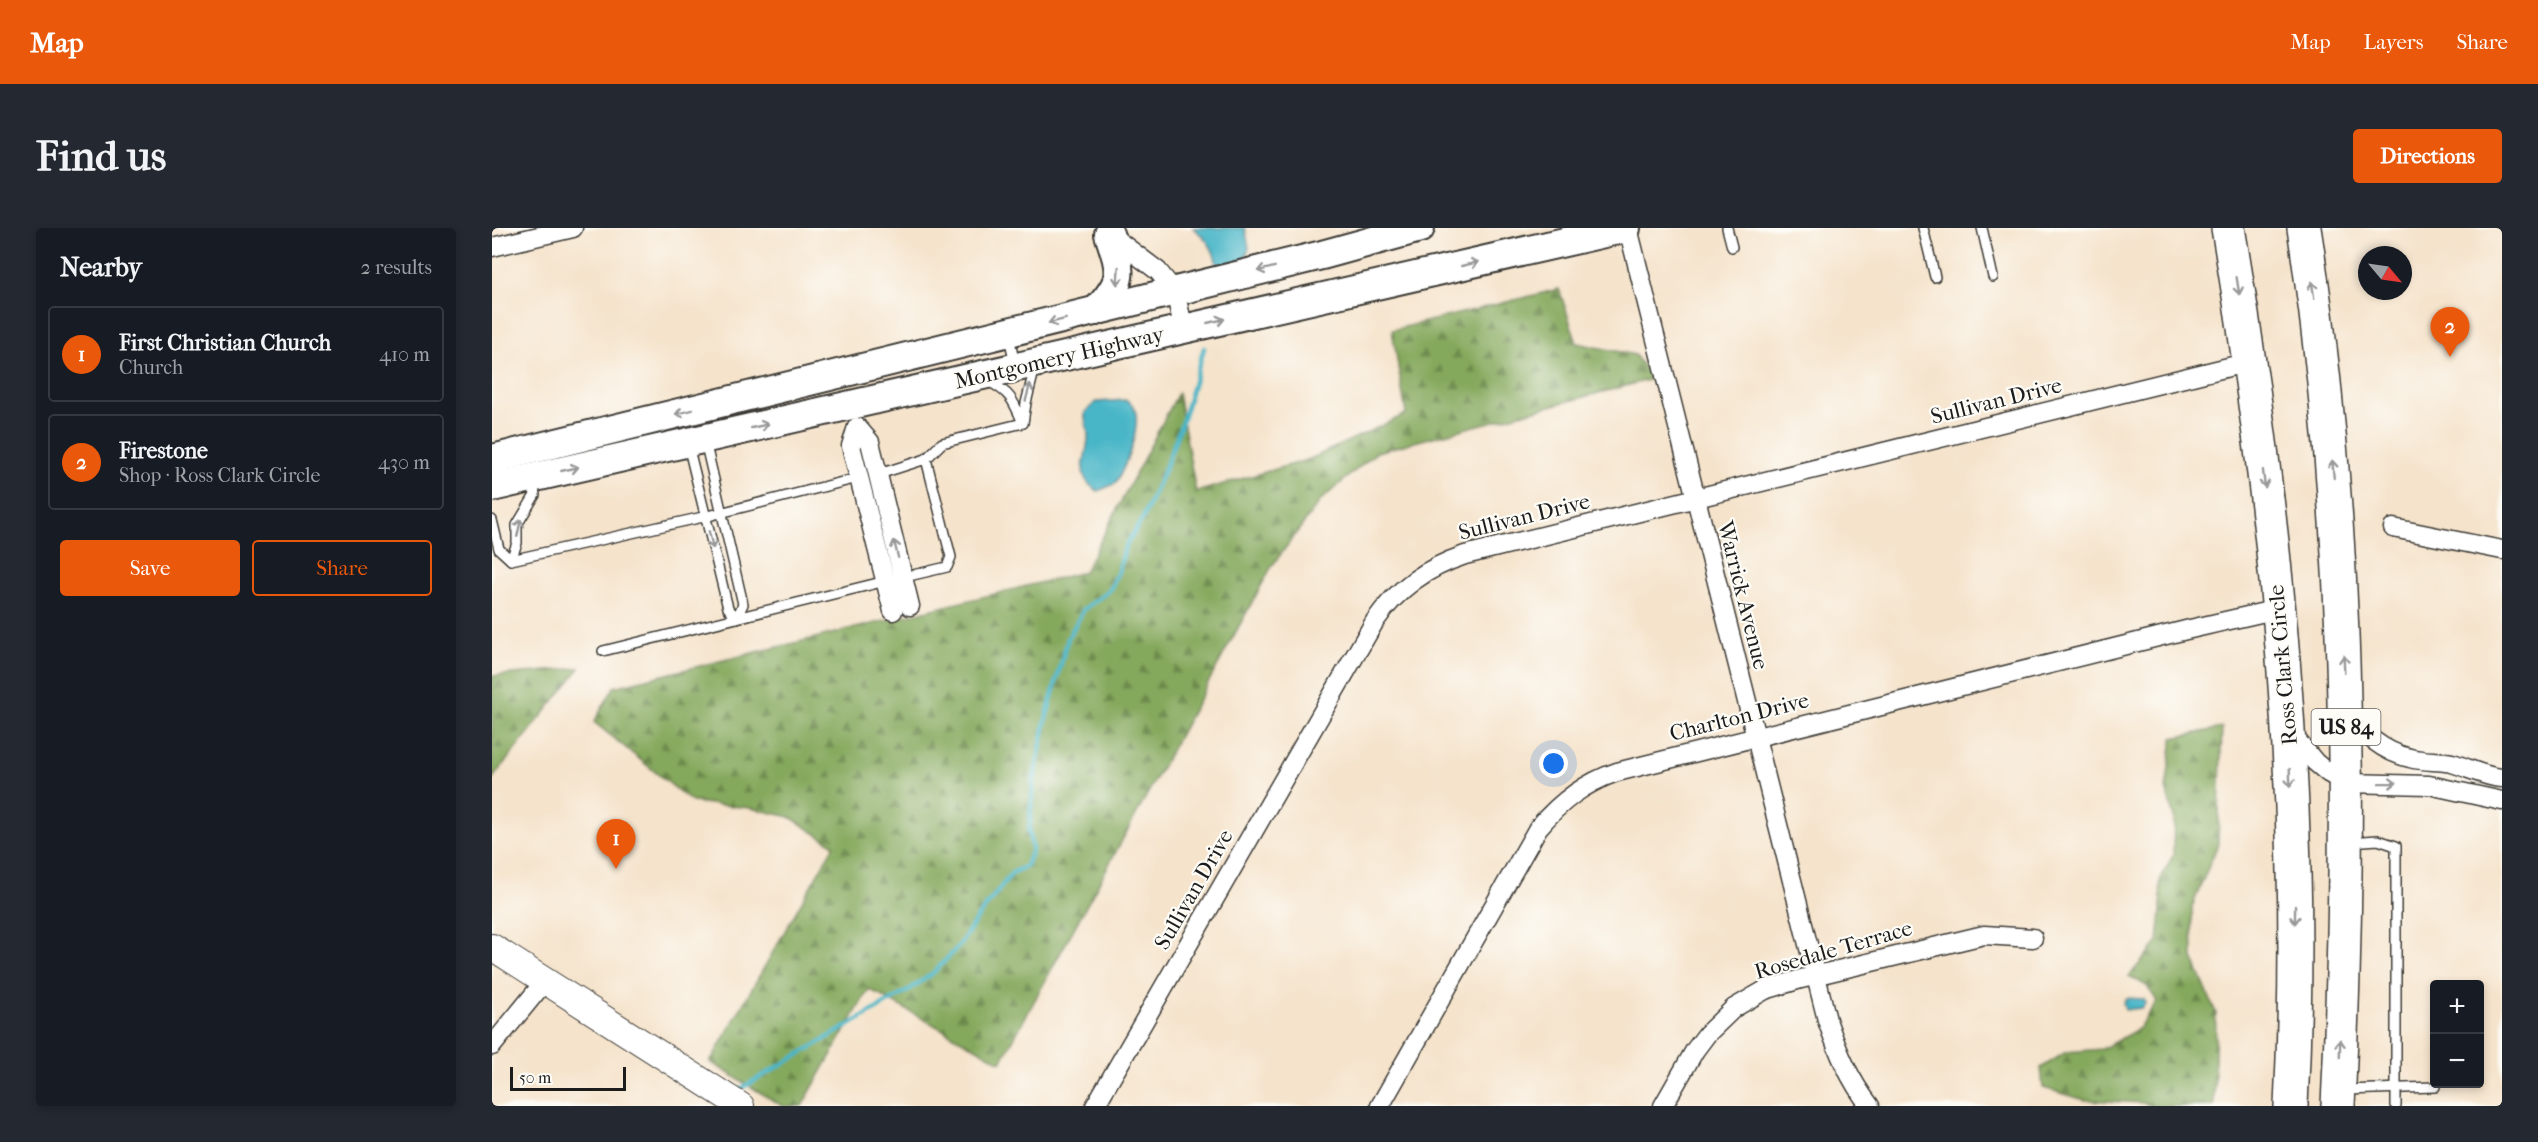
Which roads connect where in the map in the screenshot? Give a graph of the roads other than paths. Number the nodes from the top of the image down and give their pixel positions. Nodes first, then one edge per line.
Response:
1 (573, 228) edge
2 (1420, 228) edge
3 (1627, 228) edge
4 (1727, 228) edge
5 (1923, 228) edge
6 (1982, 228) edge
7 (2228, 228) edge
8 (2304, 228) edge
9 (1105, 231) edge
10 (1387, 232) edge
11 (1732, 247) dead end
12 (492, 248) edge
13 (1993, 276) dead end
14 (1935, 277) dead end
15 (1175, 292) junction
16 (1096, 311) junction
17 (1184, 329) junction
18 (1008, 333) junction
19 (2249, 362) junction
20 (1026, 365) junction
21 (845, 373) junction
22 (977, 376) junction
23 (855, 416) junction
24 (1023, 423) junction
25 (696, 440) junction
26 (492, 459) edge
27 (926, 459) junction
28 (878, 475) junction
29 (533, 478) junction
30 (859, 478) junction
31 (492, 487) edge
32 (1696, 498) junction
33 (720, 513) junction
34 (705, 517) junction
35 (492, 520) edge
36 (2393, 528) dead end
37 (2502, 550) edge
38 (511, 560) junction
39 (894, 579) junction
40 (902, 608) dead end
41 (2278, 609) junction
42 (737, 618) junction
43 (603, 651) dead end
44 (2346, 706) junction
45 (2288, 730) junction
46 (1755, 737) junction
47 (2502, 778) edge
48 (2346, 783) junction
49 (2502, 801) edge
50 (2345, 842) junction
51 (2033, 938) dead end
52 (492, 948) edge
53 (1815, 975) junction
54 (545, 981) junction
55 (492, 1046) edge
56 (2396, 1087) junction
57 (2430, 1087) edge
58 (2339, 1098) edge
59 (2291, 1100) edge
60 (741, 1106) edge
61 (1095, 1106) edge
62 (1380, 1106) edge
63 (1663, 1106) edge
64 (1870, 1106) edge
65 (2396, 1106) edge

1 - 12 street
2 - 10 main road, Montgomery Highway
17 -> 3 main road, Montgomery Highway
3 - 32 street, Warrick Avenue
4 - 11 lane
5 - 14 lane
6 - 13 lane
7 -> 19 highway, Ross Clark Circle / US 84
44 -> 8 highway, US 84
9 - 15 street
9 -> 16 main road
10 -> 15 main road, Montgomery Highway
15 - 16 main road, Montgomery Highway
15 - 17 street
16 -> 18 main road, Montgomery Highway
17 - 20 main road, Montgomery Highway
18 - 20 lane
18 - 21 main road, Montgomery Highway
19 - 32 street, Sullivan Drive
19 -> 41 highway, Ross Clark Circle / US 84
20 - 22 main road, Montgomery Highway
24 -> 20 lane
21 - 23 street
21 -> 26 main road, Montgomery Highway
22 - 23 main road, Montgomery Highway
22 - 24 lane
25 -> 23 main road, Montgomery Highway
23 - 28 street
23 - 30 street
24 - 27 lane
29 -> 25 main road, Montgomery Highway
25 - 33 lane
25 - 34 lane
27 - 28 lane
27 - 39 lane
28 - 30 lane
39 -> 28 street
29 - 31 main road, Montgomery Highway
38 -> 29 lane
30 - 33 lane
30 - 39 street
32 - 46 street, Warrick Avenue
32 - 61 street, Sullivan Drive
33 - 34 lane
33 - 42 lane
34 - 38 lane
34 -> 42 lane
35 - 38 lane
36 - 37 street
39 - 40 street
39 - 42 lane
41 - 45 highway, Ross Clark Circle / US 84
41 - 46 street, Charlton Drive
42 - 43 lane
44 - 47 street
44 - 48 highway, US 84
45 - 48 street
45 -> 59 highway, Ross Clark Circle / US 84
46 - 53 street, Warrick Avenue
46 - 62 street, Charlton Drive
48 -> 49 street
48 - 50 highway, US 84
50 - 56 lane
58 -> 50 highway, US 84
51 - 53 street, Rosedale Terrace
52 - 54 street
53 - 63 street, Rosedale Terrace
53 - 64 street, Warrick Avenue
54 - 55 street
54 - 60 street
56 - 57 lane
56 - 58 lane
56 - 65 lane
58 - 59 highway

